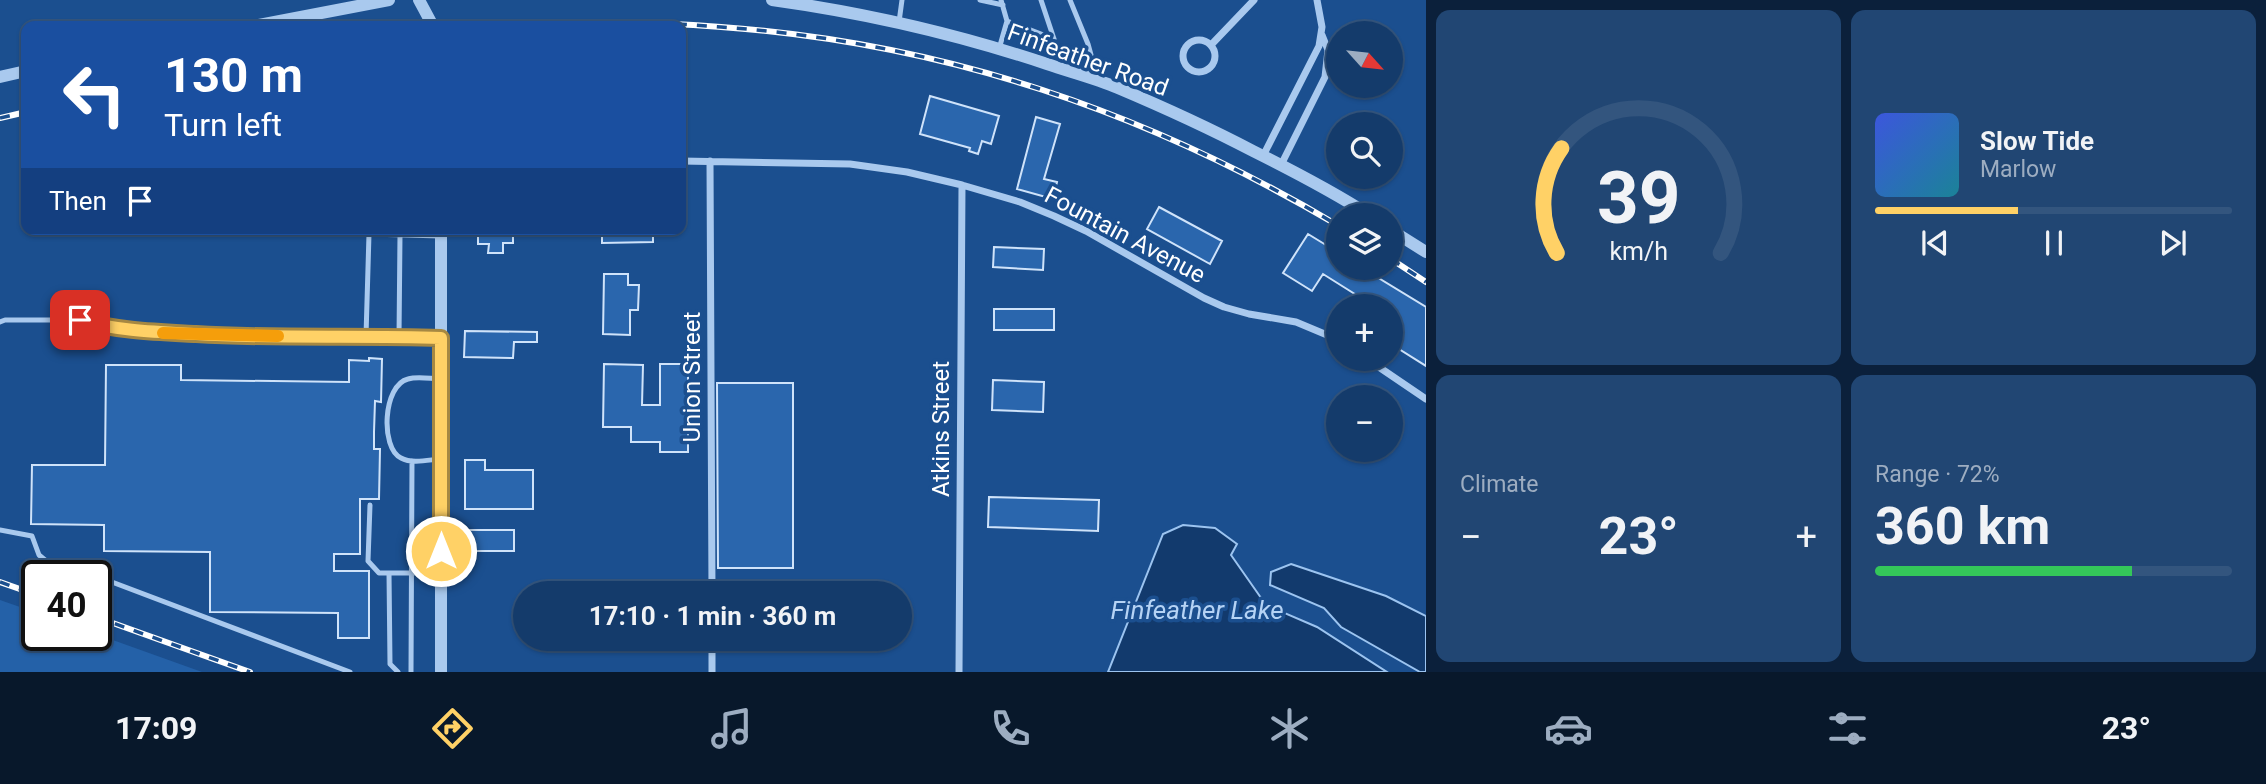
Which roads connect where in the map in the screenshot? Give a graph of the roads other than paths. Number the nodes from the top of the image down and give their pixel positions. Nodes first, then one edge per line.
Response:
1 (389, 0) edge
2 (419, 0) edge
3 (772, 0) edge
4 (902, 0) edge
5 (980, 0) edge
6 (1041, 0) edge
7 (1070, 0) edge
8 (1254, 0) edge
9 (1317, 0) edge
10 (1002, 2) edge
11 (834, 4) edge
12 (279, 21) edge
13 (430, 21) edge
14 (1007, 21) junction
15 (900, 22) junction
16 (1322, 34) junction
17 (1211, 45) junction
18 (999, 49) junction
19 (21, 73) edge
20 (0, 77) edge
21 (1087, 77) junction
22 (1264, 156) junction
23 (686, 161) edge
24 (710, 161) junction
25 (1280, 165) junction
26 (962, 186) junction
27 (1351, 203) edge
28 (369, 235) edge
29 (400, 235) edge
30 (441, 235) edge
31 (1403, 238) edge
32 (1426, 252) edge
33 (0, 322) edge
34 (1326, 335) edge
35 (366, 336) junction
36 (399, 337) junction
37 (441, 338) junction
38 (1385, 371) edge
39 (441, 379) junction
40 (1426, 399) edge
41 (441, 459) junction
42 (412, 461) junction
43 (370, 505) dead end
44 (0, 530) edge
45 (45, 560) edge
46 (389, 573) junction
47 (412, 573) junction
48 (441, 573) junction
49 (712, 581) edge
50 (112, 582) edge
51 (712, 651) edge
52 (350, 672) edge
53 (398, 672) edge
54 (411, 672) edge
55 (440, 672) edge
56 (712, 672) edge
57 (959, 672) edge

1 - 12 street
2 - 13 street
3 - 11 street, Finfeather Road
4 - 15 lane
5 - 10 lane
6 - 14 lane
7 - 21 lane
8 - 17 street
9 - 16 street
10 - 14 lane
11 - 15 street, Finfeather Road
14 - 18 lane
15 - 18 street, Finfeather Road
16 - 22 street
16 - 25 street
17 - 17 street
18 - 21 street, Finfeather Road
19 - 20 street
21 - 22 street, Finfeather Road
22 - 25 street, Finfeather Road
23 - 24 street, Fountain Avenue
24 - 26 street, Fountain Avenue
24 - 49 street, Union Street
25 - 27 street, Finfeather Road
26 - 34 street, Fountain Avenue
26 - 57 street, Atkins Street
28 - 35 lane
29 - 36 lane
30 - 37 street
31 - 32 street
33 - 35 lane
35 - 36 lane
36 - 37 lane
37 - 39 street
38 - 40 street
39 - 41 street
39 - 42 lane
41 - 42 lane
41 - 48 street
42 - 47 lane
43 - 46 lane
44 - 45 lane
46 - 47 lane
46 - 53 lane
47 - 48 lane
47 - 54 lane
48 - 55 street
50 - 52 lane
51 - 56 street

